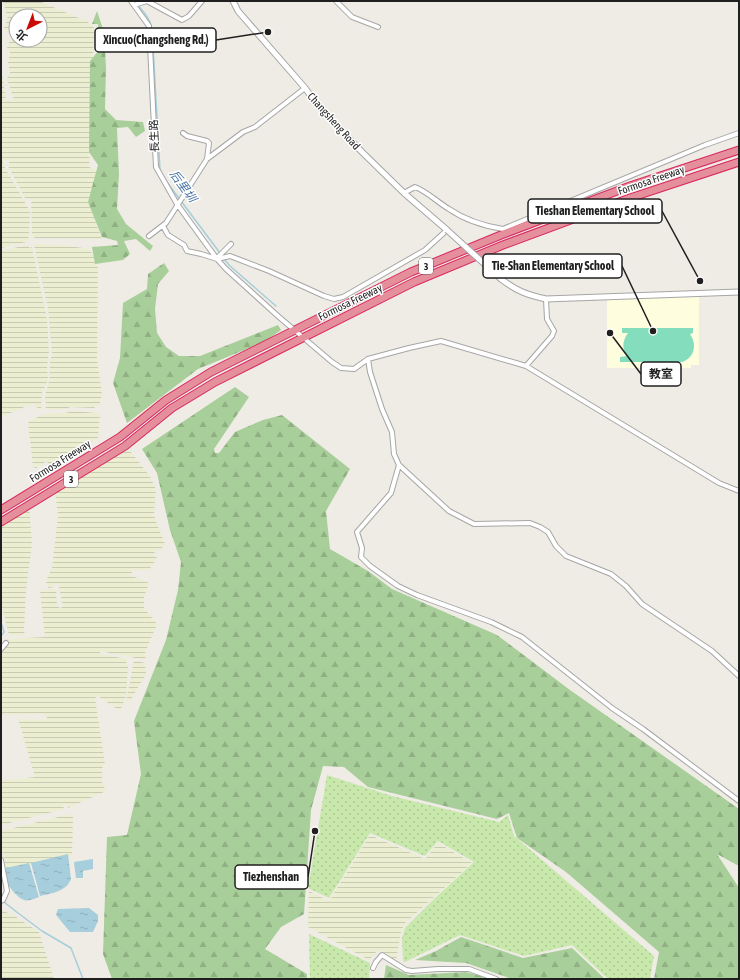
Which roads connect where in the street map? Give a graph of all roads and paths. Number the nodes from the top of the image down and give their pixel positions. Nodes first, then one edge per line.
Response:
1 (130, 1) edge
2 (202, 1) edge
3 (232, 1) edge
4 (336, 1) edge
5 (134, 5) junction
6 (378, 27) dead end
7 (305, 88) junction
8 (183, 133) dead end
9 (739, 133) edge
10 (739, 150) edge
11 (207, 159) junction
12 (739, 162) edge
13 (404, 193) junction
14 (177, 204) junction
15 (163, 226) junction
16 (447, 230) junction
17 (149, 236) dead end
18 (231, 244) dead end
19 (217, 259) junction
20 (739, 292) edge
21 (546, 299) junction
22 (368, 359) junction
23 (526, 366) junction
24 (399, 465) junction
25 (739, 491) edge
26 (1, 510) edge
27 (1, 522) edge
28 (6, 643) dead end
29 (1, 649) edge
30 (739, 676) edge
31 (739, 802) edge
32 (1, 860) edge
33 (1, 901) edge
34 (373, 968) dead end
35 (496, 979) edge

1 - 5 street, 長生路
2 - 5 street
3 - 7 street, Changsheng Road
4 - 6 street
5 - 14 street, 長生路
7 - 11 street
7 - 13 street, Changsheng Road
8 - 11 street
9 - 13 street
10 - 26 highway, Formosa Freeway / 3
11 - 14 street
12 - 27 highway, Formosa Freeway / 3
13 - 16 street, Changsheng Road
14 - 15 street
14 - 19 street, 長生路
15 - 17 street
15 - 19 street
16 - 19 street
16 - 21 street, Changsheng Road, bridge
18 - 19 street
19 - 22 street, 長生路
20 - 21 street
21 - 23 street
22 - 23 street
22 - 24 street
23 - 25 street
24 - 30 street
24 - 31 street
28 - 29 street
32 - 33 street
34 - 35 street

